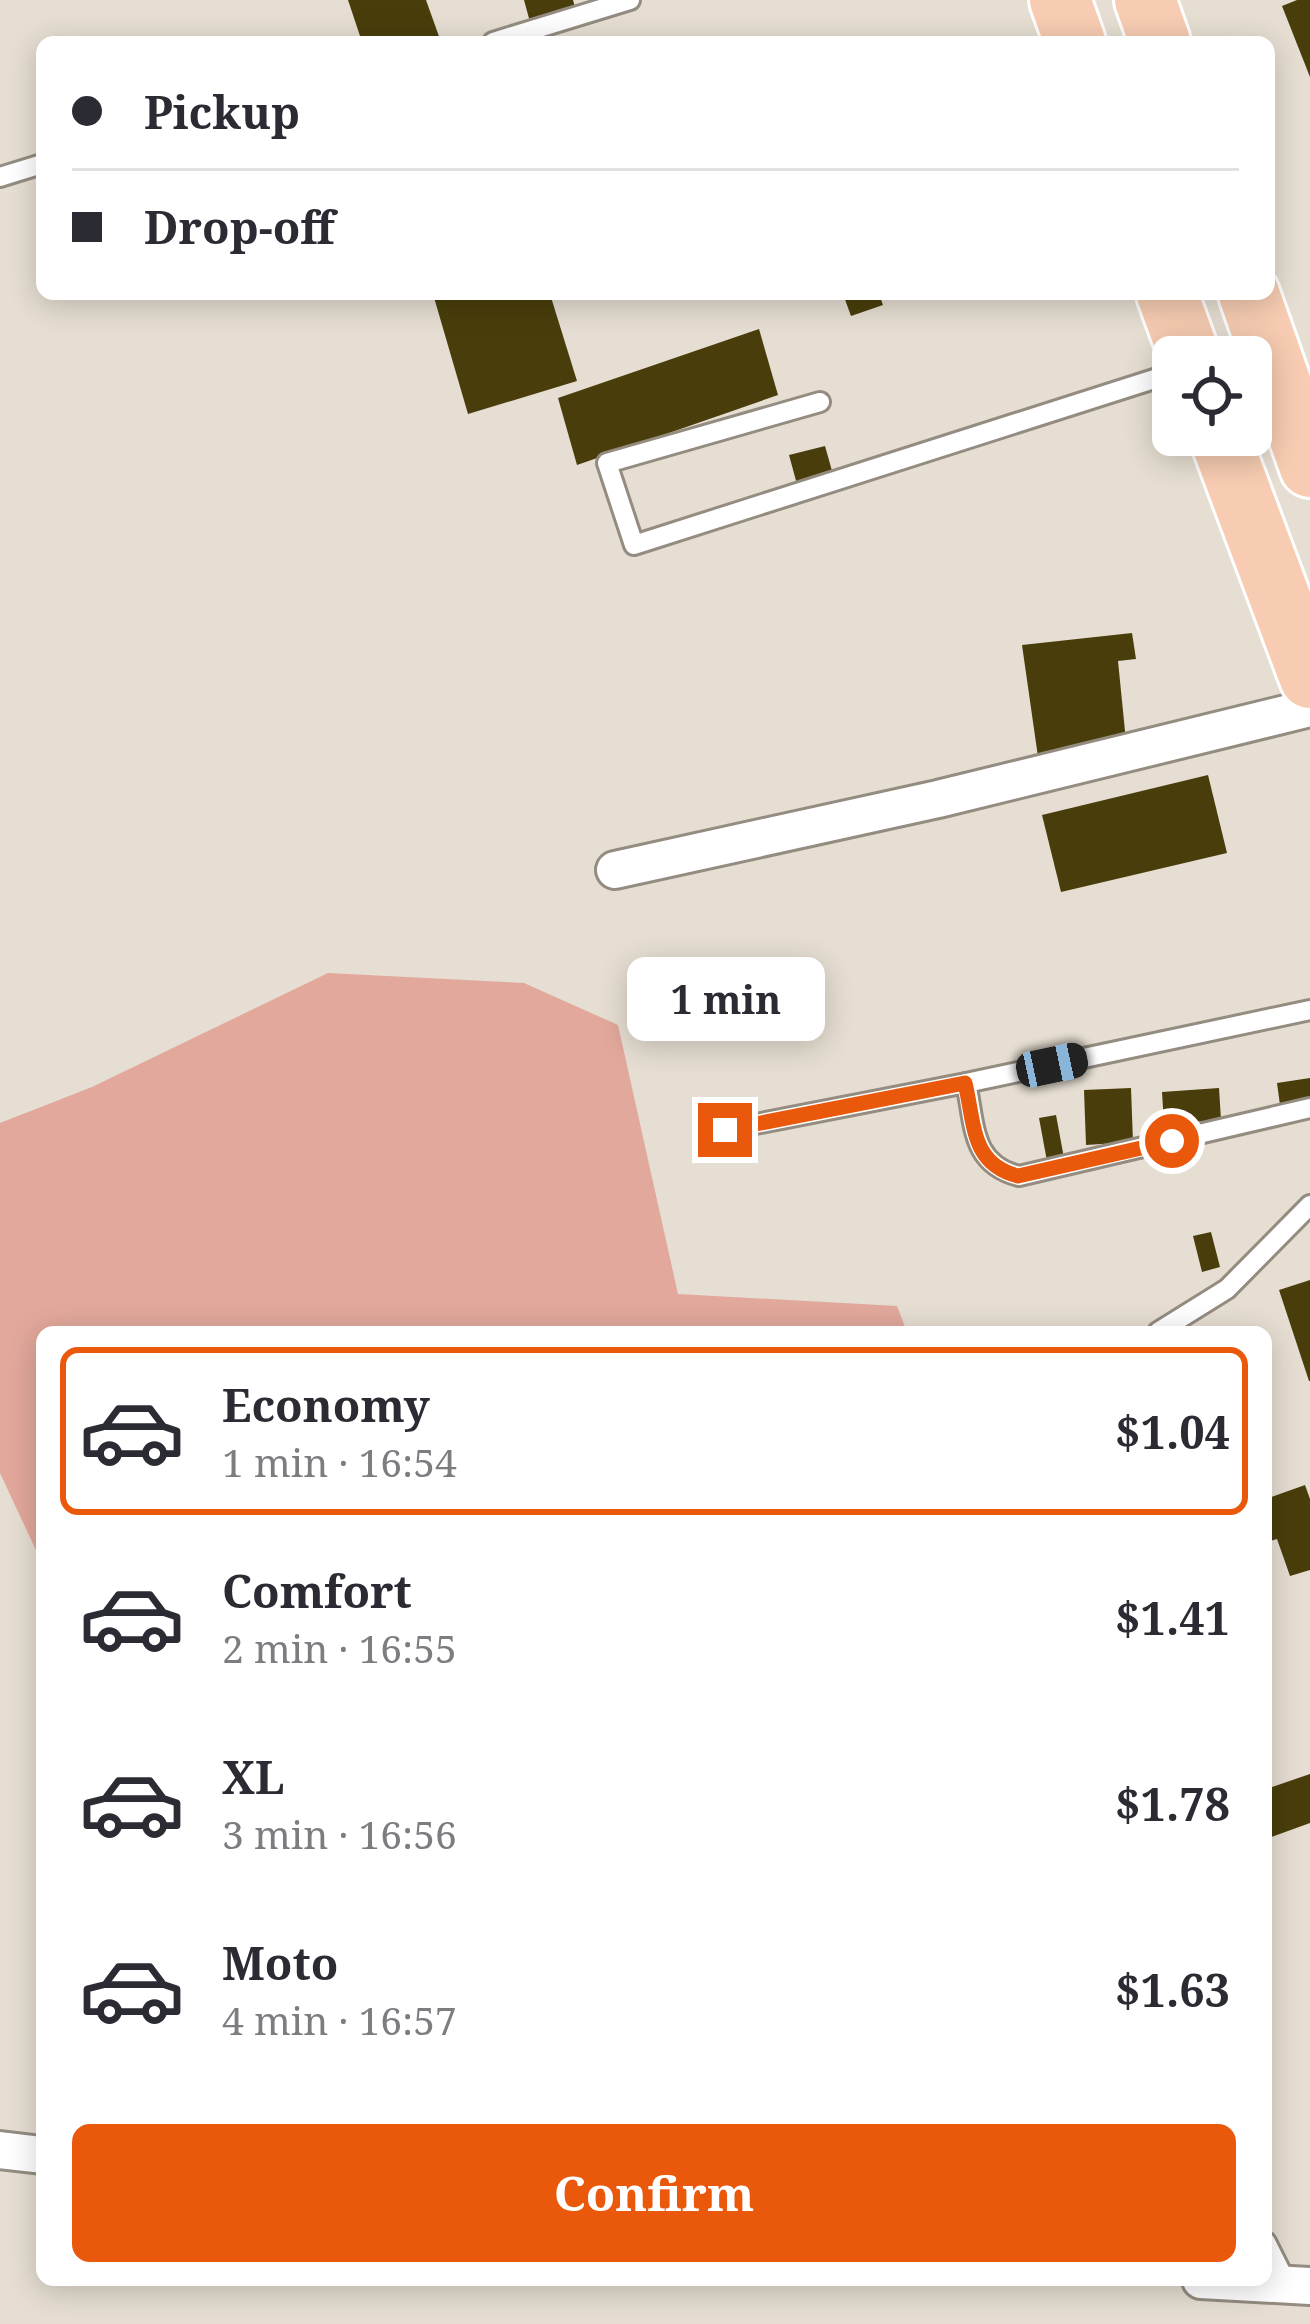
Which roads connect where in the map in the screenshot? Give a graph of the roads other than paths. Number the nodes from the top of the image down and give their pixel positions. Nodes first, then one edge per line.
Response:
1 (630, 0) edge
2 (1060, 0) edge
3 (1145, 0) edge
4 (513, 36) edge
5 (1073, 36) edge
6 (1158, 36) edge
7 (36, 166) edge
8 (0, 177) edge
9 (1169, 300) edge
10 (1251, 300) edge
11 (1182, 336) edge
12 (1152, 380) edge
13 (820, 402) dead end
14 (1227, 456) edge
15 (1310, 467) edge
16 (1310, 678) edge
17 (1310, 708) edge
18 (615, 870) dead end
19 (1310, 1010) edge
20 (965, 1083) junction
21 (1310, 1108) edge
22 (725, 1130) dead end
23 (1310, 1205) edge
24 (1168, 1326) edge
25 (0, 2150) edge
26 (36, 2154) edge
27 (1272, 2250) edge
28 (1299, 2286) edge

1 - 4 lane
2 - 5 highway
3 - 6 highway
7 - 8 lane
9 - 11 highway
10 - 15 highway
12 - 13 lane
14 - 16 highway
17 - 18 street
19 - 20 lane
20 - 21 lane
20 - 22 lane
23 - 24 lane
25 - 26 street
27 - 28 lane

